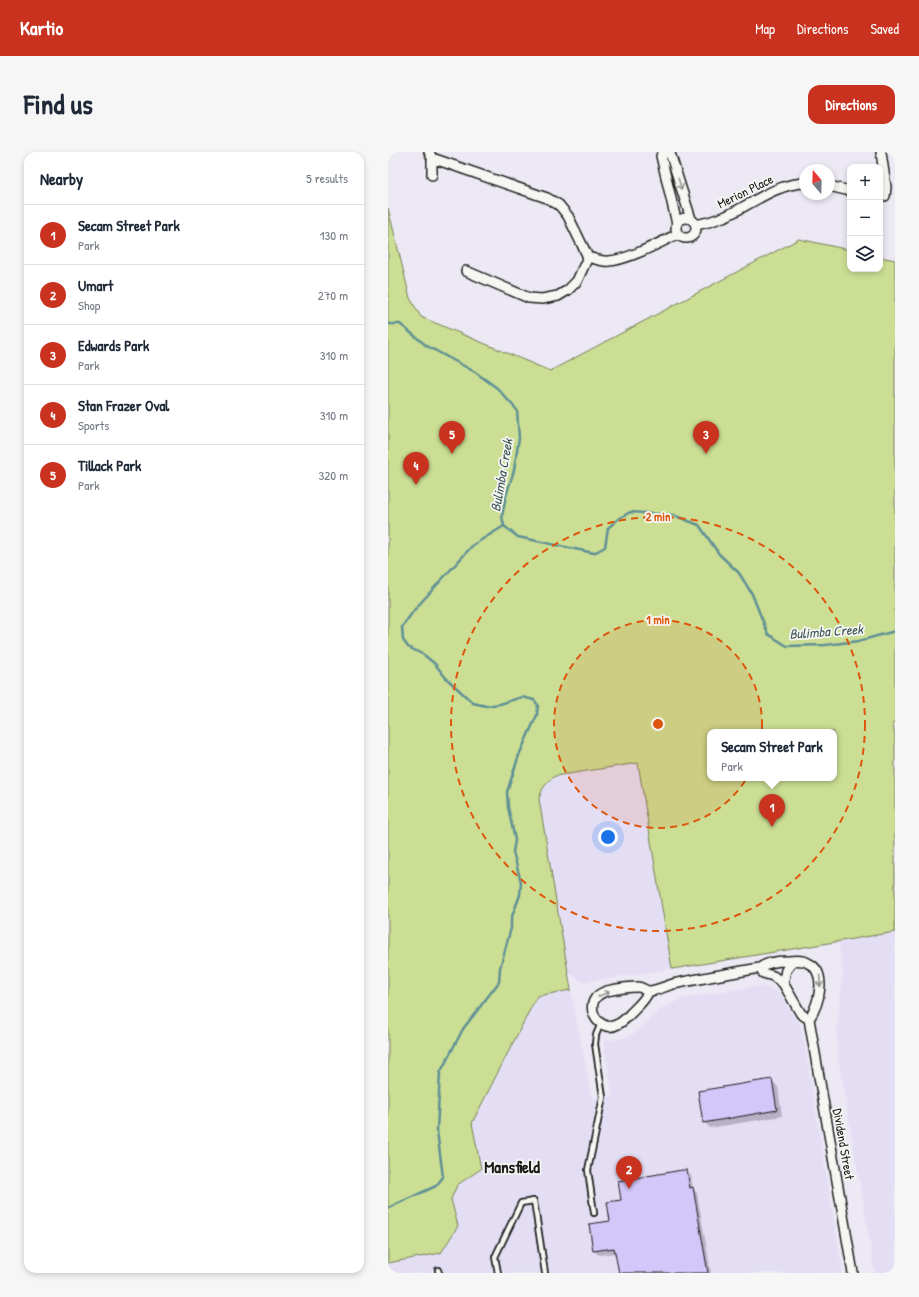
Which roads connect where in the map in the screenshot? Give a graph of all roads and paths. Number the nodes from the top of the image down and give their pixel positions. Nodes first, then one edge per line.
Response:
1 (881, 152) edge
2 (664, 153) edge
3 (431, 155) edge
4 (883, 164) edge
5 (883, 166) edge
6 (432, 175) dead end
7 (799, 183) edge
8 (835, 187) edge
9 (847, 190) edge
10 (883, 196) edge
11 (694, 222) junction
12 (677, 224) junction
13 (678, 234) junction
14 (588, 257) junction
15 (466, 272) dead end
16 (793, 961) junction
17 (760, 968) junction
18 (783, 983) junction
19 (649, 991) junction
20 (810, 1019) junction
21 (601, 1023) junction
22 (594, 1213) dead end
23 (498, 1273) edge
24 (545, 1273) edge
25 (852, 1273) edge

1 - 4 street
2 -> 11 street
2 - 12 street
3 - 6 street
3 - 14 street
5 - 10 street
7 - 11 street, Merion Place
8 - 9 street
11 - 12 street
11 - 13 street
12 - 13 street
13 - 14 street
14 - 15 street
16 - 17 street
16 - 18 street
16 -> 20 street
17 - 18 street
17 - 19 street
18 - 20 street
19 - 21 street
21 -> 19 street
20 - 25 street, Dividend Street
21 - 22 lane
23 - 24 lane

